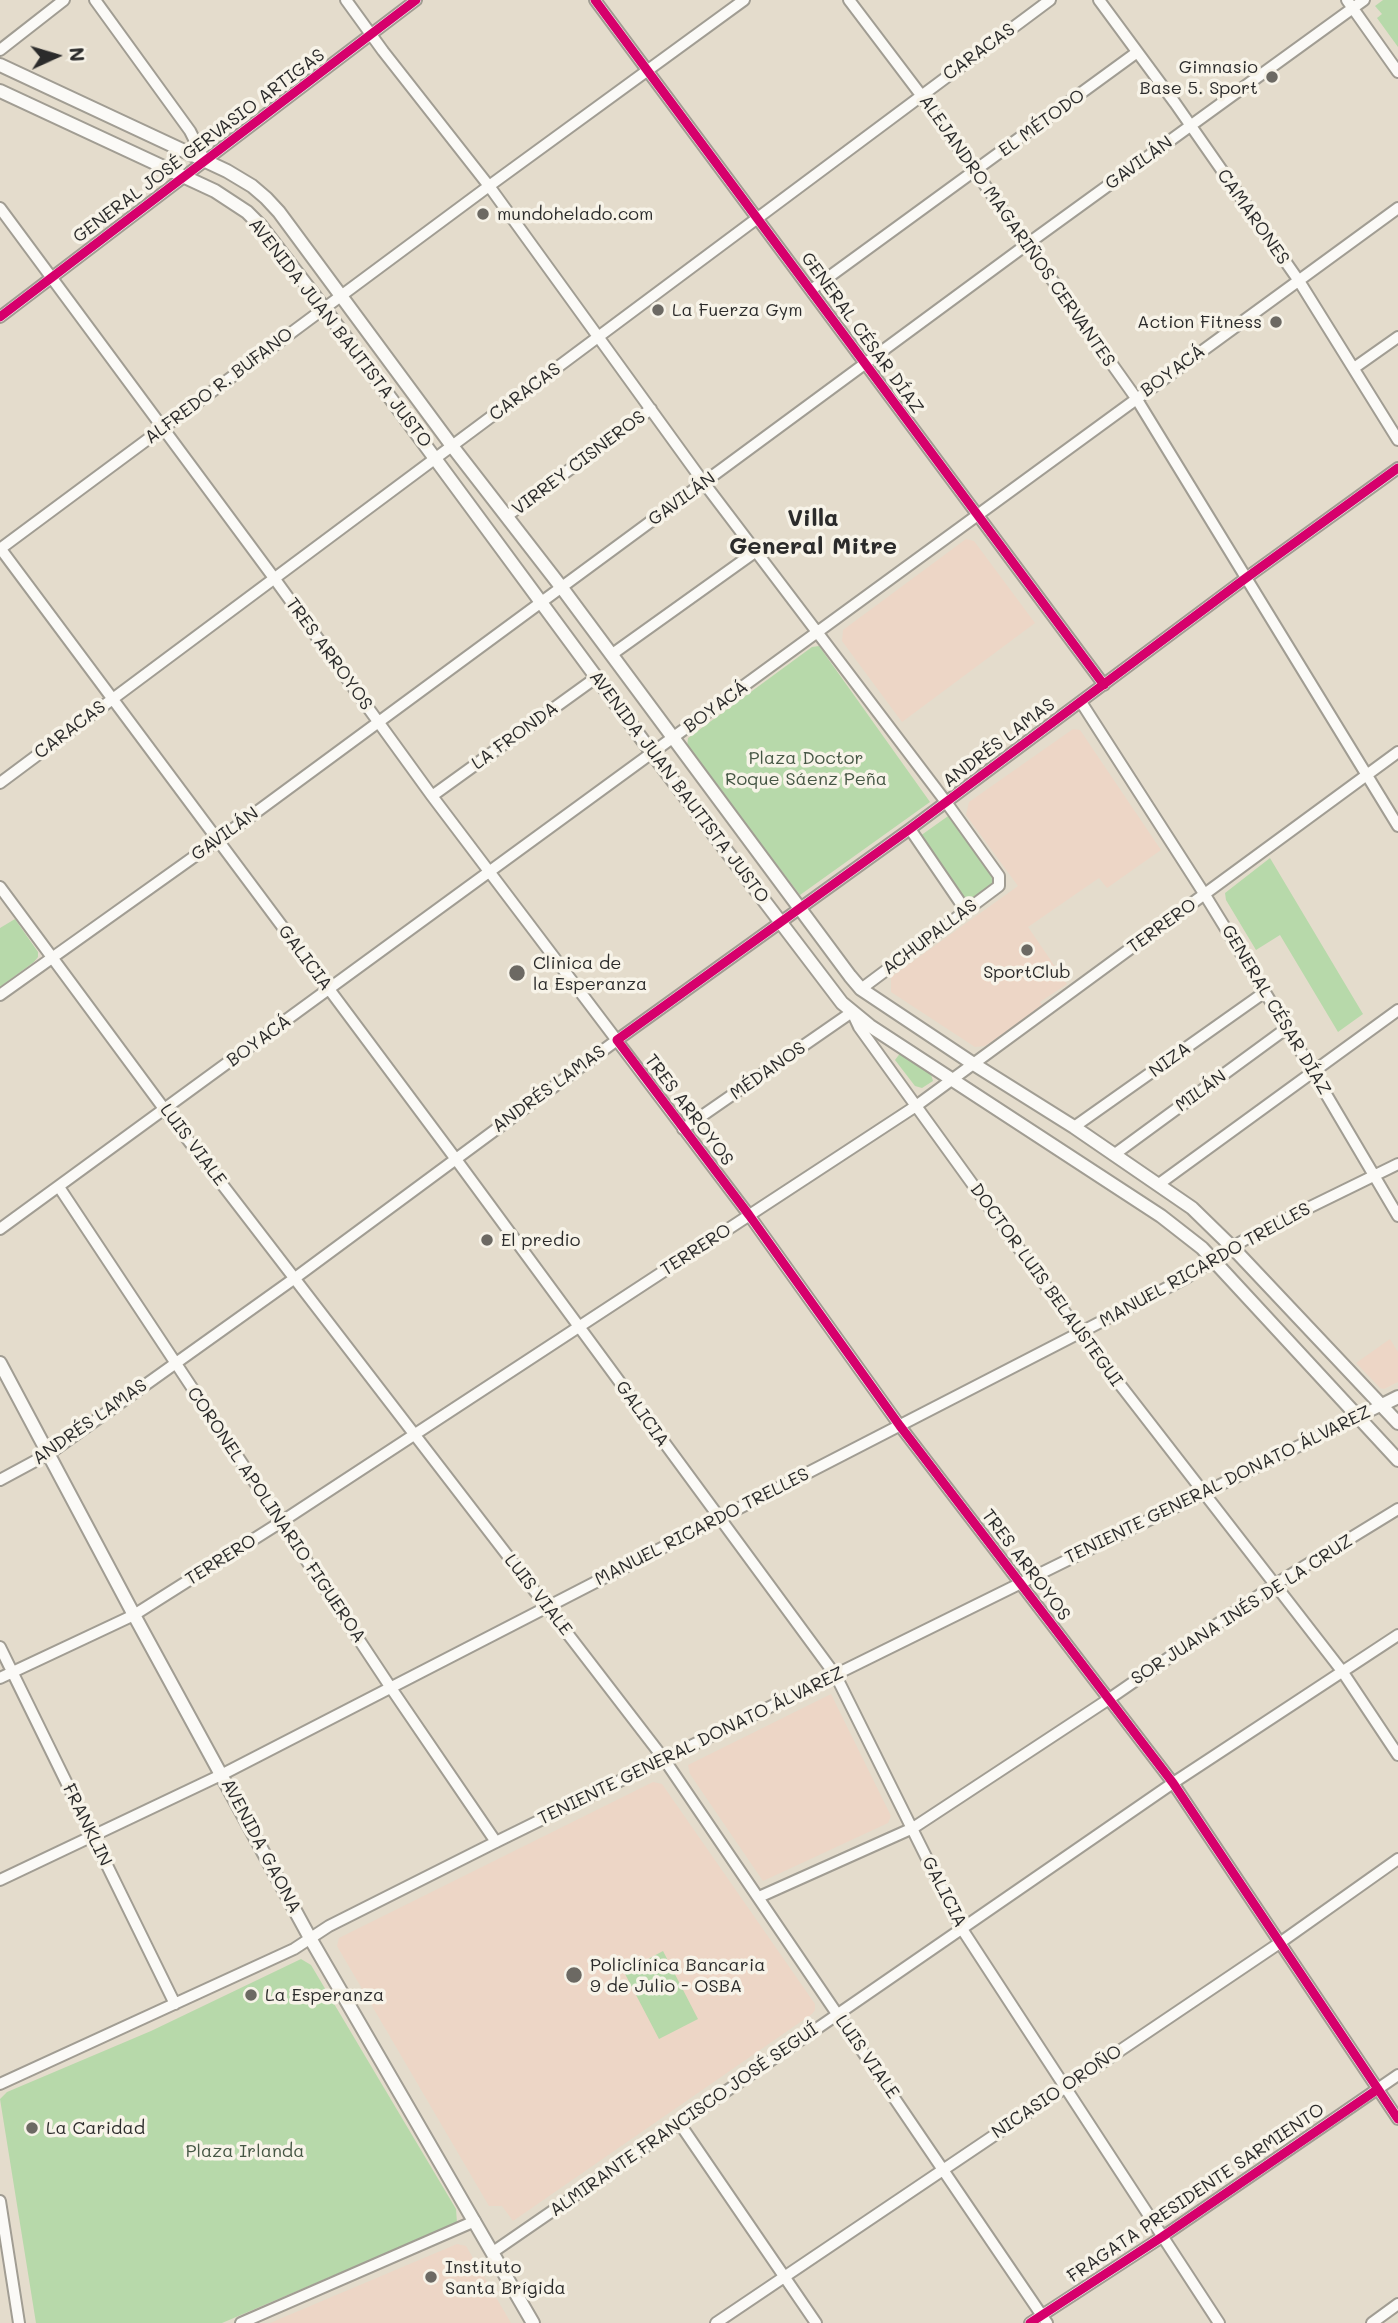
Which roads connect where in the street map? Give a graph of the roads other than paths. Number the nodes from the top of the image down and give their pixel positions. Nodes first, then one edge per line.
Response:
1 (64, 0) edge
2 (94, 0) edge
3 (346, 0) edge
4 (416, 0) edge
5 (595, 0) edge
6 (744, 0) edge
7 (849, 0) edge
8 (1050, 0) edge
9 (1098, 0) edge
10 (1364, 0) edge
11 (1350, 4) edge
12 (371, 34) junction
13 (0, 50) edge
14 (1136, 53) junction
15 (0, 65) edge
16 (647, 72) junction
17 (1398, 72) edge
18 (0, 91) edge
19 (921, 95) junction
20 (1190, 126) junction
21 (205, 161) junction
22 (974, 172) junction
23 (184, 177) junction
24 (489, 186) junction
25 (0, 208) edge
26 (1398, 208) edge
27 (758, 218) junction
28 (1026, 245) junction
29 (52, 278) junction
30 (1298, 281) junction
31 (811, 290) junction
32 (341, 296) junction
33 (324, 308) junction
34 (0, 317) edge
35 (1398, 337) edge
36 (598, 338) junction
37 (865, 365) junction
38 (1354, 368) junction
39 (1136, 398) junction
40 (651, 410) junction
41 (163, 429) junction
42 (1398, 440) edge
43 (452, 446) junction
44 (436, 458) junction
45 (1398, 468) edge
46 (704, 483) junction
47 (507, 516) junction
48 (978, 516) junction
49 (0, 549) edge
50 (755, 552) junction
51 (274, 578) junction
52 (1246, 578) junction
53 (562, 588) junction
54 (542, 602) junction
55 (817, 632) junction
56 (611, 655) junction
57 (597, 677) junction
58 (1104, 685) junction
59 (112, 699) junction
60 (1081, 702) junction
61 (378, 723) junction
62 (674, 738) junction
63 (1398, 752) edge
64 (653, 753) junction
65 (1367, 775) junction
66 (0, 783) edge
67 (432, 796) junction
68 (946, 802) junction
69 (1398, 826) edge
70 (910, 829) junction
71 (217, 840) junction
72 (490, 872) junction
73 (0, 887) edge
74 (1205, 895) junction
75 (799, 908) junction
76 (966, 911) junction
77 (780, 922) junction
78 (53, 958) junction
79 (861, 989) junction
80 (329, 990) junction
81 (1265, 992) junction
82 (0, 995) edge
83 (1398, 1010) edge
84 (852, 1012) junction
85 (1287, 1028) junction
86 (617, 1040) junction
87 (972, 1063) junction
88 (1313, 1071) junction
89 (953, 1079) junction
90 (916, 1106) junction
91 (165, 1110) junction
92 (1074, 1128) junction
93 (684, 1129) junction
94 (1115, 1154) junction
95 (454, 1158) junction
96 (1398, 1164) edge
97 (1373, 1176) junction
98 (1159, 1184) junction
99 (59, 1187) junction
100 (749, 1215) junction
101 (1398, 1216) edge
102 (0, 1230) edge
103 (1232, 1247) junction
104 (1214, 1260) junction
105 (295, 1278) junction
106 (578, 1326) junction
107 (1080, 1333) junction
108 (174, 1362) junction
109 (0, 1363) edge
110 (1398, 1397) edge
111 (1381, 1405) junction
112 (1357, 1418) junction
113 (1398, 1423) edge
114 (900, 1426) junction
115 (414, 1434) junction
116 (50, 1453) junction
117 (1398, 1460) edge
118 (0, 1479) edge
119 (1203, 1494) junction
120 (1398, 1509) edge
121 (719, 1519) junction
122 (281, 1522) junction
123 (1019, 1583) junction
124 (1274, 1585) junction
125 (548, 1607) junction
126 (134, 1615) junction
127 (1398, 1635) edge
128 (0, 1647) edge
129 (1342, 1671) junction
130 (12, 1672) junction
131 (836, 1676) junction
132 (0, 1678) edge
133 (391, 1688) junction
134 (1109, 1699) junction
135 (1398, 1755) edge
136 (664, 1759) junction
137 (223, 1774) junction
138 (1173, 1783) junction
139 (913, 1828) junction
140 (92, 1835) junction
141 (496, 1842) junction
142 (1398, 1860) edge
143 (0, 1880) edge
144 (759, 1897) junction
145 (962, 1929) junction
146 (310, 1938) junction
147 (1281, 1942) junction
148 (175, 2004) junction
149 (837, 2014) junction
150 (1398, 2075) edge
151 (0, 2084) edge
152 (1065, 2087) junction
153 (1378, 2089) junction
154 (1398, 2119) edge
155 (680, 2124) junction
156 (944, 2168) junction
157 (0, 2201) edge
158 (475, 2221) junction
159 (1162, 2236) junction
160 (493, 2252) junction
161 (5, 2262) edge
162 (784, 2277) junction
163 (1398, 2304) edge
164 (1045, 2319) edge
165 (19, 2323) edge
166 (241, 2323) edge
167 (533, 2323) edge
168 (716, 2323) edge
169 (816, 2323) edge
170 (1030, 2323) edge
171 (1219, 2323) edge
172 (1372, 2323) edge

1 - 13 street
2 - 21 street
3 - 12 street
4 - 12 street, GENERAL JOSÉ GERVASIO ARTIGAS
5 - 16 street, GENERAL CÉSAR DÍAZ
6 - 16 street, ALFREDO R. BUFANO
7 - 19 street, ALEJANDRO MAGARIÑOS CERVANTES
8 - 19 street, CARACAS
9 - 14 street, CAMARONES
10 - 11 street, GAVILÁN
11 - 17 street
11 - 20 street, GAVILÁN
12 - 21 street, GENERAL JOSÉ GERVASIO ARTIGAS
12 - 24 street
14 - 20 street, CAMARONES
14 - 22 street, EL MÉTODO
15 - 21 main road, AVENIDA JUAN BAUTISTA JUSTO
16 - 24 street, ALFREDO R. BUFANO
16 - 27 street, GENERAL CÉSAR DÍAZ
18 - 23 main road, AVENIDA JUAN BAUTISTA JUSTO
19 - 22 street, ALEJANDRO MAGARIÑOS CERVANTES
19 - 27 street, CARACAS
20 - 28 street, GAVILÁN
20 - 30 street, CAMARONES
21 - 23 street, GENERAL JOSÉ GERVASIO ARTIGAS
21 - 32 main road, AVENIDA JUAN BAUTISTA JUSTO
22 - 28 street, ALEJANDRO MAGARIÑOS CERVANTES
22 - 31 street, EL MÉTODO
23 - 29 street, GENERAL JOSÉ GERVASIO ARTIGAS
23 - 33 main road, AVENIDA JUAN BAUTISTA JUSTO
24 - 32 street, ALFREDO R. BUFANO
24 - 36 street
25 - 29 street, TRES ARROYOS
26 - 30 street, BOYACÁ
27 - 31 street, GENERAL CÉSAR DÍAZ
27 - 36 street, CARACAS
28 - 37 street, GAVILÁN
28 - 39 street, ALEJANDRO MAGARIÑOS CERVANTES
29 - 34 street, GENERAL JOSÉ GERVASIO ARTIGAS
29 - 41 street, TRES ARROYOS
30 - 38 street, CAMARONES
30 - 39 street, BOYACÁ
31 - 37 street, GENERAL CÉSAR DÍAZ
32 - 33 street, ALFREDO R. BUFANO
32 - 43 main road, AVENIDA JUAN BAUTISTA JUSTO
33 - 41 street, ALFREDO R. BUFANO
33 - 44 main road, AVENIDA JUAN BAUTISTA JUSTO
35 - 38 street
36 - 40 street
36 - 43 street, CARACAS
37 - 46 street, GAVILÁN
37 - 48 street, GENERAL CÉSAR DÍAZ
38 - 42 street, CAMARONES
39 - 48 street, BOYACÁ
39 - 52 street, ALEJANDRO MAGARIÑOS CERVANTES
40 - 46 street
40 - 47 street, VIRREY CISNEROS
41 - 49 street, ALFREDO R. BUFANO
41 - 51 street, TRES ARROYOS
43 - 44 street, CARACAS
43 - 47 main road, AVENIDA JUAN BAUTISTA JUSTO
44 - 51 street, CARACAS
44 - 54 main road, AVENIDA JUAN BAUTISTA JUSTO
45 - 52 street, ANDRÉS LAMAS
46 - 50 street
46 - 53 street, GAVILÁN
47 - 53 main road, AVENIDA JUAN BAUTISTA JUSTO
48 - 55 street, BOYACÁ
48 - 58 street, GENERAL CÉSAR DÍAZ
49 - 59 street, GALICIA
50 - 55 street
50 - 56 street
51 - 59 street, CARACAS
51 - 61 street, TRES ARROYOS
52 - 58 street, ANDRÉS LAMAS
52 - 65 street, ALEJANDRO MAGARIÑOS CERVANTES
53 - 54 street, GAVILÁN
53 - 56 main road, AVENIDA JUAN BAUTISTA JUSTO
54 - 57 main road, AVENIDA JUAN BAUTISTA JUSTO
54 - 61 street, GAVILÁN
55 - 62 street, BOYACÁ
55 - 68 street
56 - 62 main road, AVENIDA JUAN BAUTISTA JUSTO
57 - 64 main road, AVENIDA JUAN BAUTISTA JUSTO
57 - 67 street, LA FRONDA
58 - 60 street, ANDRÉS LAMAS
59 - 66 street, CARACAS
59 - 71 street, GALICIA
60 - 68 street, ANDRÉS LAMAS
60 - 74 street, GENERAL CÉSAR DÍAZ
61 - 67 street, TRES ARROYOS
61 - 71 street, GAVILÁN
62 - 64 street, BOYACÁ
62 - 75 main road, AVENIDA JUAN BAUTISTA JUSTO
63 - 65 street, TERRERO
64 - 72 street, BOYACÁ
64 - 77 main road, AVENIDA JUAN BAUTISTA JUSTO
65 - 69 street, ALEJANDRO MAGARIÑOS CERVANTES
65 - 74 street, TERRERO
67 - 72 street, TRES ARROYOS
68 - 70 street, ANDRÉS LAMAS
68 - 76 street, ACHUPALLAS
70 - 75 street, ANDRÉS LAMAS
70 - 76 street
71 - 78 street, GAVILÁN
71 - 80 street, GALICIA
72 - 80 street, BOYACÁ
72 - 86 street, TRES ARROYOS
73 - 78 street, LUIS VIALE
74 - 81 street, GENERAL CÉSAR DÍAZ
74 - 87 street, TERRERO
75 - 77 street, ANDRÉS LAMAS
75 - 79 main road, AVENIDA JUAN BAUTISTA JUSTO
76 - 79 street, ACHUPALLAS
77 - 84 main road, AVENIDA JUAN BAUTISTA JUSTO
77 - 86 street, ANDRÉS LAMAS
78 - 82 street, GAVILÁN
78 - 91 street, LUIS VIALE
79 - 87 main road, AVENIDA JUAN BAUTISTA JUSTO
80 - 91 street, BOYACÁ
80 - 95 street, GALICIA
81 - 85 street, GENERAL CÉSAR DÍAZ
81 - 92 street, NIZA
83 - 88 street
84 - 89 main road, AVENIDA JUAN BAUTISTA JUSTO
84 - 90 street, DOCTOR LUIS BELAUSTEGUI
84 - 93 street, MÉDANOS
85 - 88 street, GENERAL CÉSAR DÍAZ
85 - 94 street, MILÁN
86 - 93 street, TRES ARROYOS
86 - 95 street, ANDRÉS LAMAS
87 - 89 street, TERRERO
87 - 92 main road, AVENIDA JUAN BAUTISTA JUSTO
88 - 97 street, GENERAL CÉSAR DÍAZ
88 - 98 street
89 - 90 street, TERRERO
89 - 104 main road, AVENIDA JUAN BAUTISTA JUSTO
90 - 100 street, TERRERO
90 - 107 street, DOCTOR LUIS BELAUSTEGUI
91 - 99 street, BOYACÁ
91 - 105 street, LUIS VIALE
92 - 94 main road, AVENIDA JUAN BAUTISTA JUSTO
93 - 100 street, TRES ARROYOS
94 - 98 main road, AVENIDA JUAN BAUTISTA JUSTO
95 - 105 street, ANDRÉS LAMAS
95 - 106 street, GALICIA
96 - 97 street, MANUEL RICARDO TRELLES
97 - 101 street, GENERAL CÉSAR DÍAZ
97 - 103 street, MANUEL RICARDO TRELLES
98 - 103 main road, AVENIDA JUAN BAUTISTA JUSTO
99 - 102 street, BOYACÁ
99 - 108 street, CORONEL APOLINARIO FIGUEROA
100 - 106 street, TERRERO
100 - 114 street, TRES ARROYOS
103 - 104 street, MANUEL RICARDO TRELLES
103 - 111 main road, AVENIDA JUAN BAUTISTA JUSTO
104 - 107 street, MANUEL RICARDO TRELLES
104 - 112 main road, AVENIDA JUAN BAUTISTA JUSTO
105 - 108 street, ANDRÉS LAMAS
105 - 115 street, LUIS VIALE
106 - 115 street, TERRERO
106 - 121 street, GALICIA
107 - 114 street, MANUEL RICARDO TRELLES
107 - 119 street, DOCTOR LUIS BELAUSTEGUI
108 - 116 street, ANDRÉS LAMAS
108 - 122 street, CORONEL APOLINARIO FIGUEROA
109 - 116 main road, AVENIDA GAONA
110 - 111 main road
111 - 112 street, TENIENTE GENERAL DONATO ÁLVAREZ
111 - 113 main road, AVENIDA JUAN BAUTISTA JUSTO
112 - 117 main road, AVENIDA JUAN BAUTISTA JUSTO
112 - 119 street, TENIENTE GENERAL DONATO ÁLVAREZ
114 - 121 street, MANUEL RICARDO TRELLES
114 - 123 street, TRES ARROYOS
115 - 122 street, TERRERO
115 - 125 street, LUIS VIALE
116 - 118 street, ANDRÉS LAMAS
116 - 126 main road, AVENIDA GAONA
119 - 123 street, TENIENTE GENERAL DONATO ÁLVAREZ
119 - 124 street, DOCTOR LUIS BELAUSTEGUI
120 - 124 street, SOR JUANA INÉS DE LA CRUZ
121 - 125 street, MANUEL RICARDO TRELLES
121 - 131 street, GALICIA
122 - 126 street, TERRERO
122 - 133 street, CORONEL APOLINARIO FIGUEROA
123 - 131 street, TENIENTE GENERAL DONATO ÁLVAREZ
123 - 134 street, TRES ARROYOS
124 - 129 street, DOCTOR LUIS BELAUSTEGUI
124 - 134 street, SOR JUANA INÉS DE LA CRUZ
125 - 133 street, MANUEL RICARDO TRELLES
125 - 136 street, LUIS VIALE
126 - 130 street, TERRERO
126 - 137 main road, AVENIDA GAONA
127 - 129 street, ALMIRANTE FRANCISCO JOSÉ SEGUÍ
128 - 130 street, FRANKLIN
129 - 135 street, DOCTOR LUIS BELAUSTEGUI
129 - 138 street, ALMIRANTE FRANCISCO JOSÉ SEGUÍ
130 - 132 street, TERRERO
130 - 140 street, FRANKLIN
131 - 136 street, TENIENTE GENERAL DONATO ÁLVAREZ
131 - 139 street, GALICIA
133 - 137 street, MANUEL RICARDO TRELLES
133 - 141 street, CORONEL APOLINARIO FIGUEROA
134 - 138 street, TRES ARROYOS
134 - 139 street, SOR JUANA INÉS DE LA CRUZ
136 - 141 street, TENIENTE GENERAL DONATO ÁLVAREZ
136 - 144 street, LUIS VIALE
137 - 140 street, MANUEL RICARDO TRELLES
137 - 146 main road, AVENIDA GAONA
138 - 145 street, ALMIRANTE FRANCISCO JOSÉ SEGUÍ
138 - 147 street, TRES ARROYOS
139 - 144 street, SOR JUANA INÉS DE LA CRUZ
139 - 145 street, GALICIA
140 - 143 street, MANUEL RICARDO TRELLES
140 - 148 street, FRANKLIN
141 - 146 street, TENIENTE GENERAL DONATO ÁLVAREZ
142 - 147 street, NICASIO OROÑO
144 - 149 street, LUIS VIALE
145 - 149 street, ALMIRANTE FRANCISCO JOSÉ SEGUÍ
145 - 152 street, GALICIA
146 - 148 street, TENIENTE GENERAL DONATO ÁLVAREZ
146 - 158 main road, AVENIDA GAONA
147 - 152 street, NICASIO OROÑO
147 - 153 street, TRES ARROYOS
148 - 151 street, TENIENTE GENERAL DONATO ÁLVAREZ
149 - 155 street, ALMIRANTE FRANCISCO JOSÉ SEGUÍ
149 - 156 street, LUIS VIALE
150 - 153 street, FRAGATA PRESIDENTE SARMIENTO
152 - 156 street, NICASIO OROÑO
152 - 159 street, GALICIA
153 - 154 street, TRES ARROYOS
153 - 159 street, FRAGATA PRESIDENTE SARMIENTO
155 - 160 street, ALMIRANTE FRANCISCO JOSÉ SEGUÍ
155 - 162 street
156 - 162 street, NICASIO OROÑO
156 - 164 street, LUIS VIALE
157 - 161 street
158 - 160 main road, AVENIDA GAONA
158 - 166 street
159 - 164 street, FRAGATA PRESIDENTE SARMIENTO
159 - 171 street, GALICIA
160 - 167 main road, AVENIDA GAONA
161 - 165 street
162 - 168 street, NICASIO OROÑO
162 - 169 street
163 - 172 street
164 - 170 street, FRAGATA PRESIDENTE SARMIENTO

